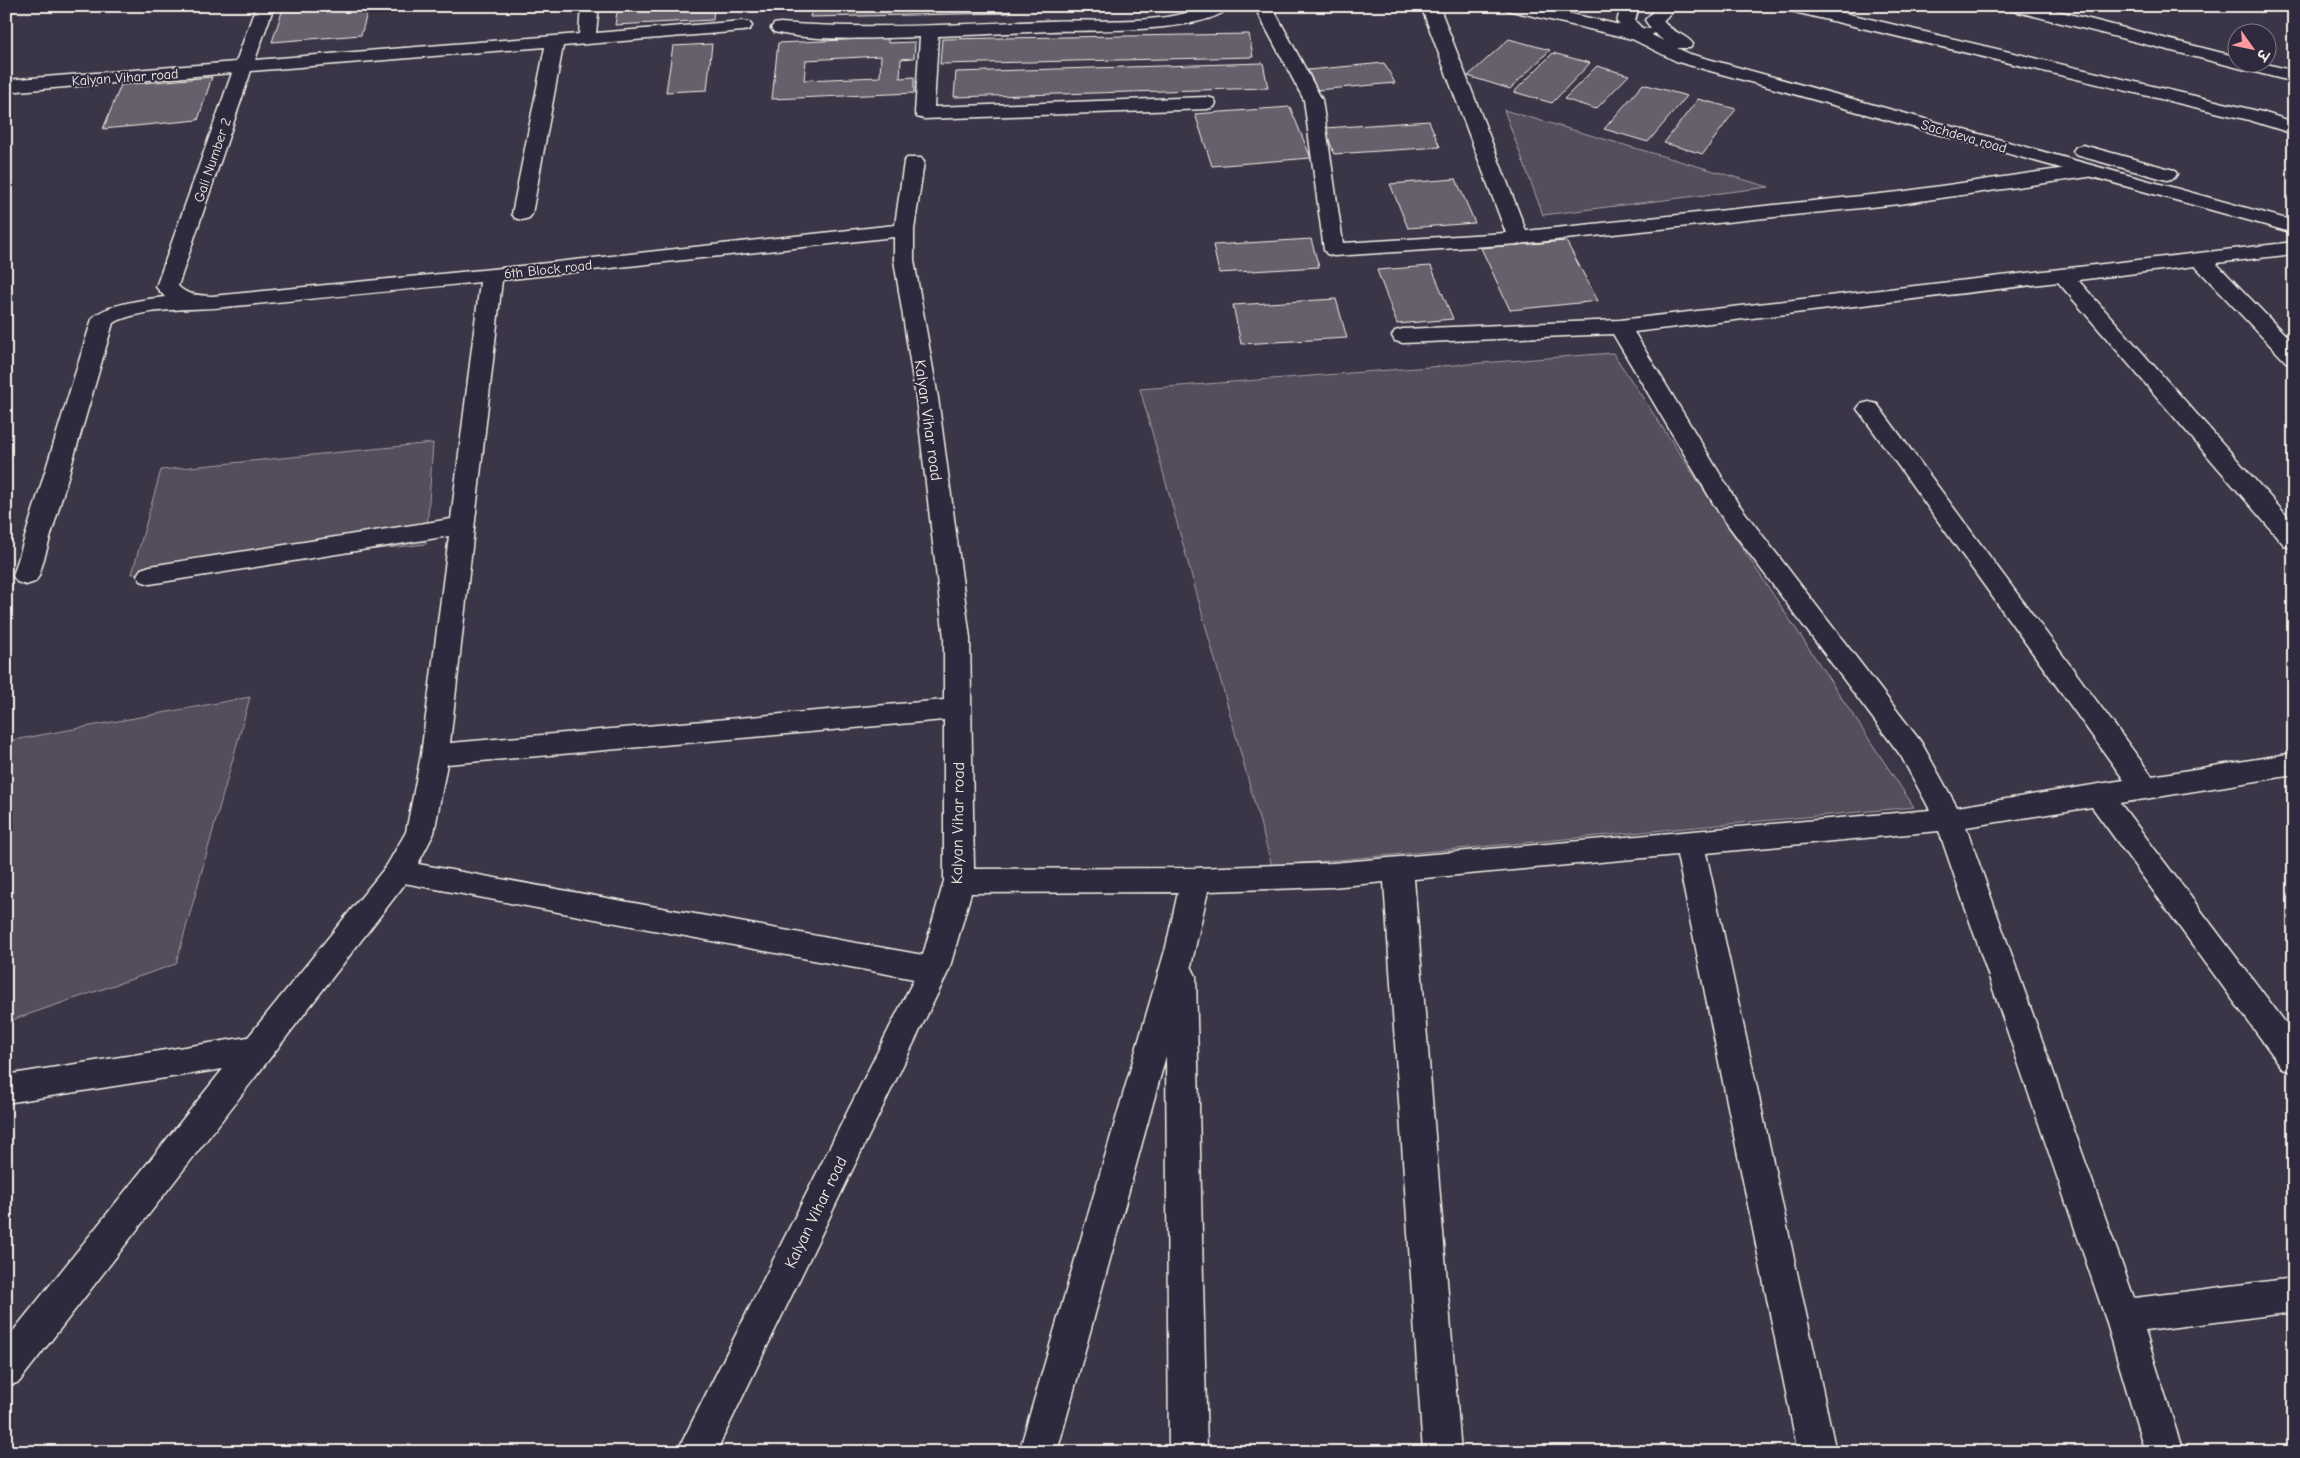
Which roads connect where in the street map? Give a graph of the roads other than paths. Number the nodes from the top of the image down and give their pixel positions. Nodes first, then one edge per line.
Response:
1 (265, 6) edge
2 (590, 6) edge
3 (1044, 6) edge
4 (1221, 6) edge
5 (1263, 6) edge
6 (1430, 6) edge
7 (1513, 6) edge
8 (1630, 6) edge
9 (1668, 6) edge
10 (1792, 6) edge
11 (2016, 6) edge
12 (743, 26) dead end
13 (1048, 26) junction
14 (780, 28) dead end
15 (1658, 28) junction
16 (928, 31) junction
17 (1638, 35) junction
18 (587, 39) junction
19 (555, 42) junction
20 (244, 68) junction
21 (2294, 77) edge
22 (6, 86) edge
23 (1207, 103) dead end
24 (2294, 128) edge
25 (914, 162) dead end
26 (2088, 171) junction
27 (2294, 208) edge
28 (522, 214) dead end
29 (2294, 227) edge
30 (904, 230) junction
31 (1518, 238) junction
32 (2294, 248) edge
33 (2200, 259) junction
34 (492, 275) junction
35 (2063, 275) junction
36 (191, 301) junction
37 (1620, 327) junction
38 (1403, 336) dead end
39 (2294, 357) edge
40 (1869, 409) dead end
41 (463, 525) junction
42 (2294, 540) edge
43 (150, 575) dead end
44 (26, 576) dead end
45 (957, 709) junction
46 (435, 755) junction
47 (2294, 764) edge
48 (2145, 788) junction
49 (2099, 795) junction
50 (1949, 819) junction
51 (1688, 842) junction
52 (1398, 869) junction
53 (398, 872) junction
54 (1195, 880) junction
55 (959, 881) junction
56 (1180, 947) junction
57 (934, 970) junction
58 (257, 1050) junction
59 (2294, 1059) edge
60 (6, 1089) edge
61 (2294, 1295) edge
62 (2123, 1317) junction
63 (6, 1369) edge
64 (696, 1452) edge
65 (1038, 1452) edge
66 (1188, 1452) edge
67 (1442, 1452) edge
68 (1817, 1452) edge
69 (2164, 1452) edge

1 - 20 street, Gali Number 2
2 - 18 street
3 - 13 street
4 - 13 street
5 - 31 street
6 - 31 street
7 - 17 street, Sachdeva road
8 - 17 street
9 - 15 street
10 - 24 street
11 - 21 street
12 - 18 street
13 - 16 street
14 - 16 street
15 - 17 street
15 - 27 street, Sachdeva road
16 - 23 street
17 - 26 street, Sachdeva road
18 - 19 street
19 - 20 street
19 - 28 street
20 - 22 street, Kalyan Vihar road
20 - 36 street, Gali Number 2
25 - 30 street, Kalyan Vihar road
26 - 29 street, Sachdeva road
26 - 31 street
30 - 34 street, 6th Block road
30 - 45 street, Kalyan Vihar road
32 - 33 street
33 - 35 street
33 - 39 street
34 - 36 street, 6th Block road
34 - 41 street
35 - 37 street
35 - 42 street
36 - 44 street, 6th Block road
37 - 38 street
37 - 50 street
40 - 48 street
41 - 43 street
41 - 46 street
45 - 46 street
45 - 55 street, Kalyan Vihar road
46 - 53 street
47 - 48 street
48 - 49 street
49 - 50 street
49 - 59 street
50 - 51 street
50 - 62 street
51 - 52 street
51 - 68 street
52 - 54 street
52 - 67 street
53 - 57 street
53 - 58 street
54 - 55 street
54 - 56 street
55 - 57 street, Kalyan Vihar road
56 - 65 street
56 - 66 street
57 - 64 street, Kalyan Vihar road
58 - 60 street
58 - 63 street
61 - 62 street
62 - 69 street

